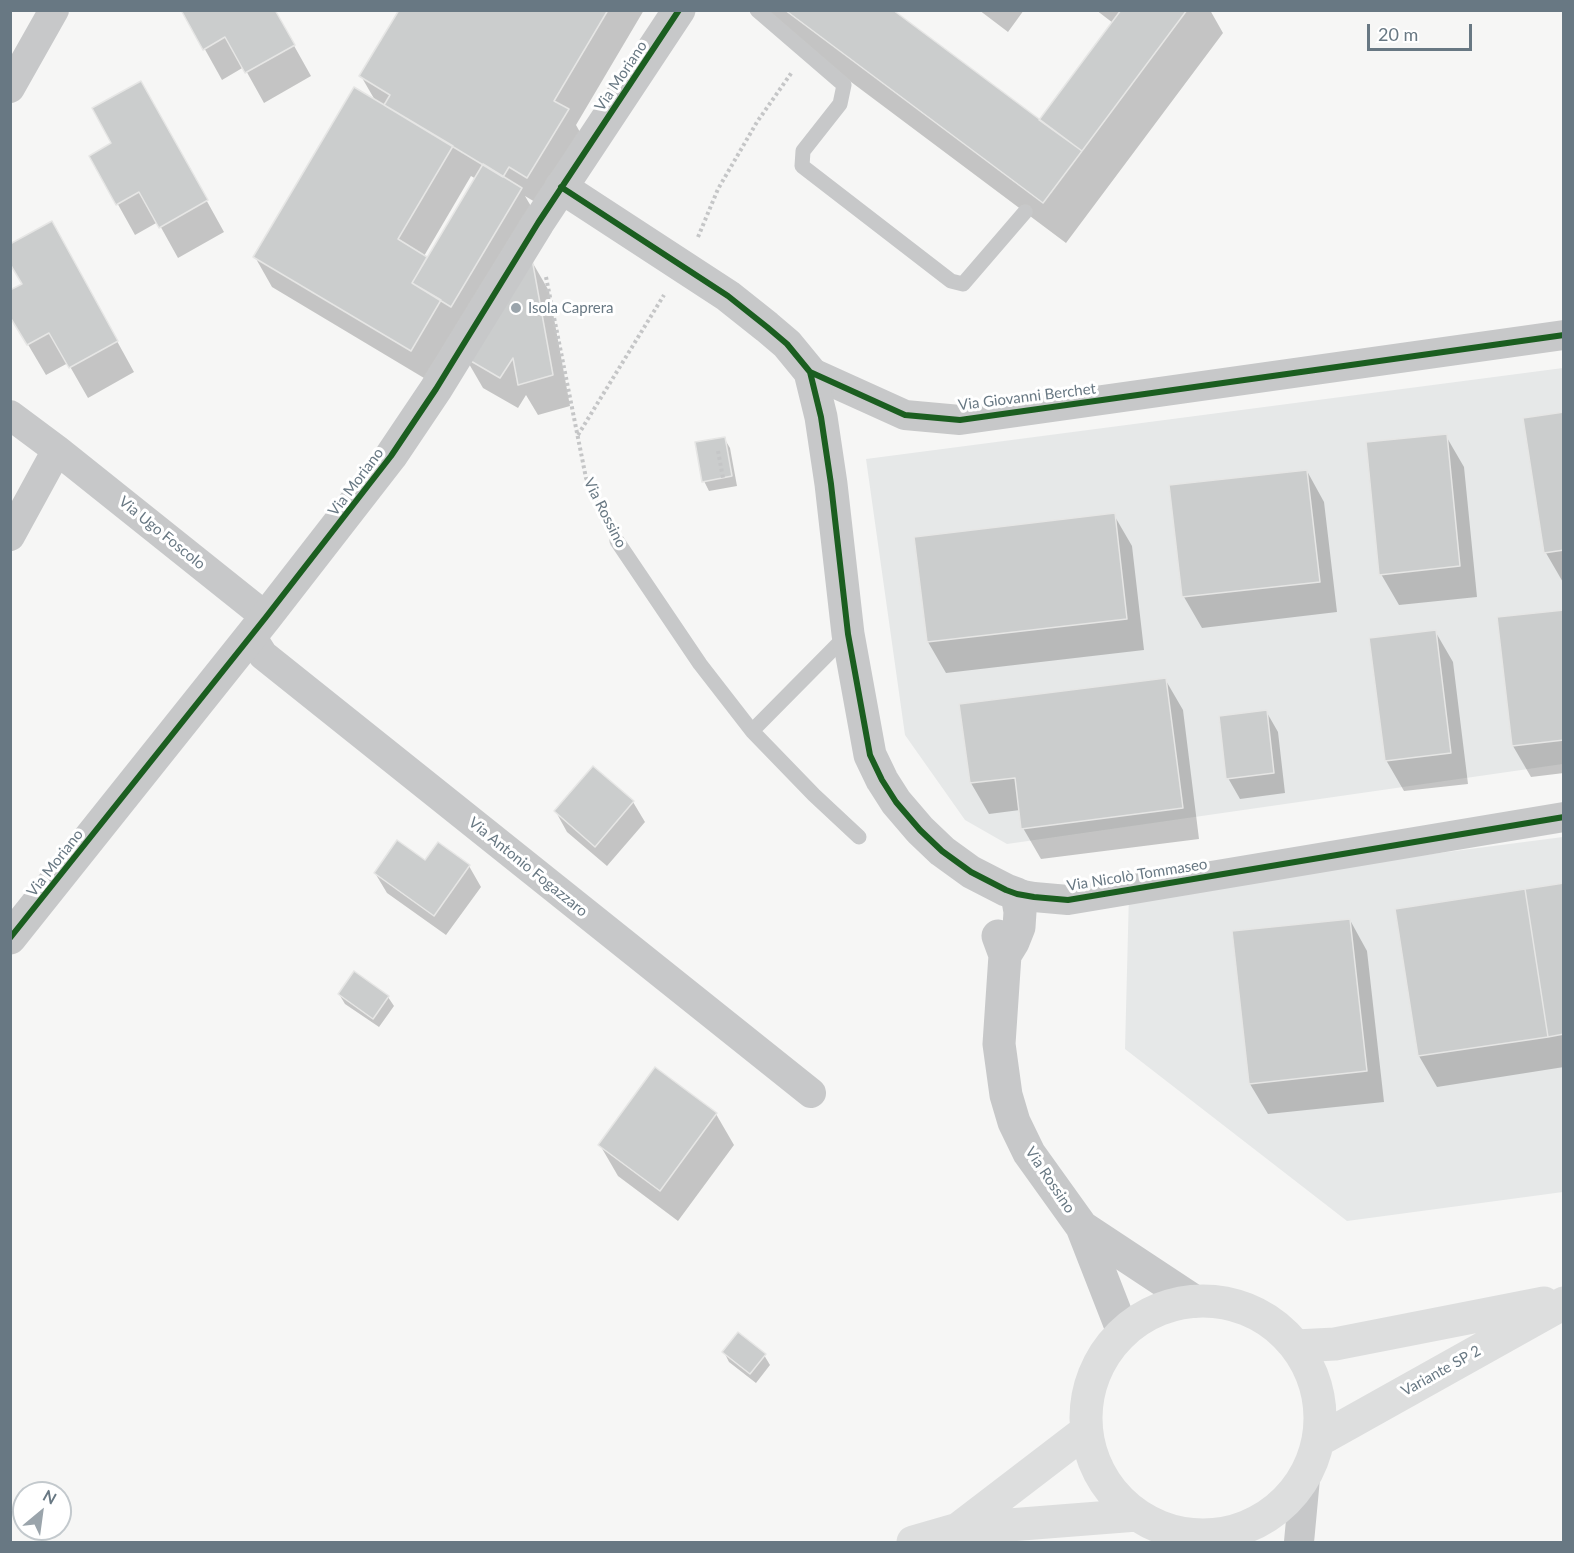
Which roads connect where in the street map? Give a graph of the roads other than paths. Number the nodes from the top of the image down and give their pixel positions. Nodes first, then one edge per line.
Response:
1 (54, 10) edge
2 (679, 10) edge
3 (757, 10) edge
4 (10, 88) edge
5 (556, 195) junction
6 (1025, 212) dead end
7 (1563, 335) edge
8 (810, 372) junction
9 (10, 415) edge
10 (57, 450) junction
11 (10, 536) edge
12 (616, 541) road end
13 (258, 627) junction
14 (848, 634) junction
15 (752, 731) junction
16 (1563, 817) edge
17 (859, 837) dead end
18 (1012, 892) junction
19 (10, 938) edge
20 (811, 1093) dead end
21 (1082, 1227) junction
22 (1194, 1301) junction
23 (1563, 1301) edge
24 (1123, 1332) junction
25 (1296, 1346) junction
26 (1086, 1431) junction
27 (1319, 1440) junction
28 (1305, 1478) junction
29 (1137, 1515) junction
30 (958, 1529) junction
31 (1206, 1539) edge
32 (914, 1542) edge
33 (1299, 1542) edge

1 - 4 street
2 - 5 street, Via Moriano
3 - 6 lane
5 - 8 street
5 - 13 street, Via Moriano
7 - 8 street, Via Giovanni Berchet
8 - 14 street, Via Nicolò Tommaseo
9 - 10 street, Via Ugo Foscolo
10 - 11 street
10 - 13 street, Via Ugo Foscolo
12 - 15 lane, Via Rossino
13 - 19 street, Via Moriano
13 - 20 street, Via Antonio Fogazzaro
14 - 15 lane
14 - 18 street, Via Nicolò Tommaseo
15 - 17 lane, Via Rossino
16 - 18 street, Via Nicolò Tommaseo
18 - 21 street, Via Rossino
21 - 22 street, Via Rossino
21 - 24 street, Via Rossino
22 - 24 main road
22 - 25 main road
23 - 25 main road, Variante SP 2
23 - 27 main road, Variante SP 2
24 - 26 main road
25 - 27 main road
26 - 29 main road
26 - 30 main road
27 - 28 main road
28 - 31 main road
28 - 33 street
29 - 30 main road
29 - 31 main road
30 - 32 main road

